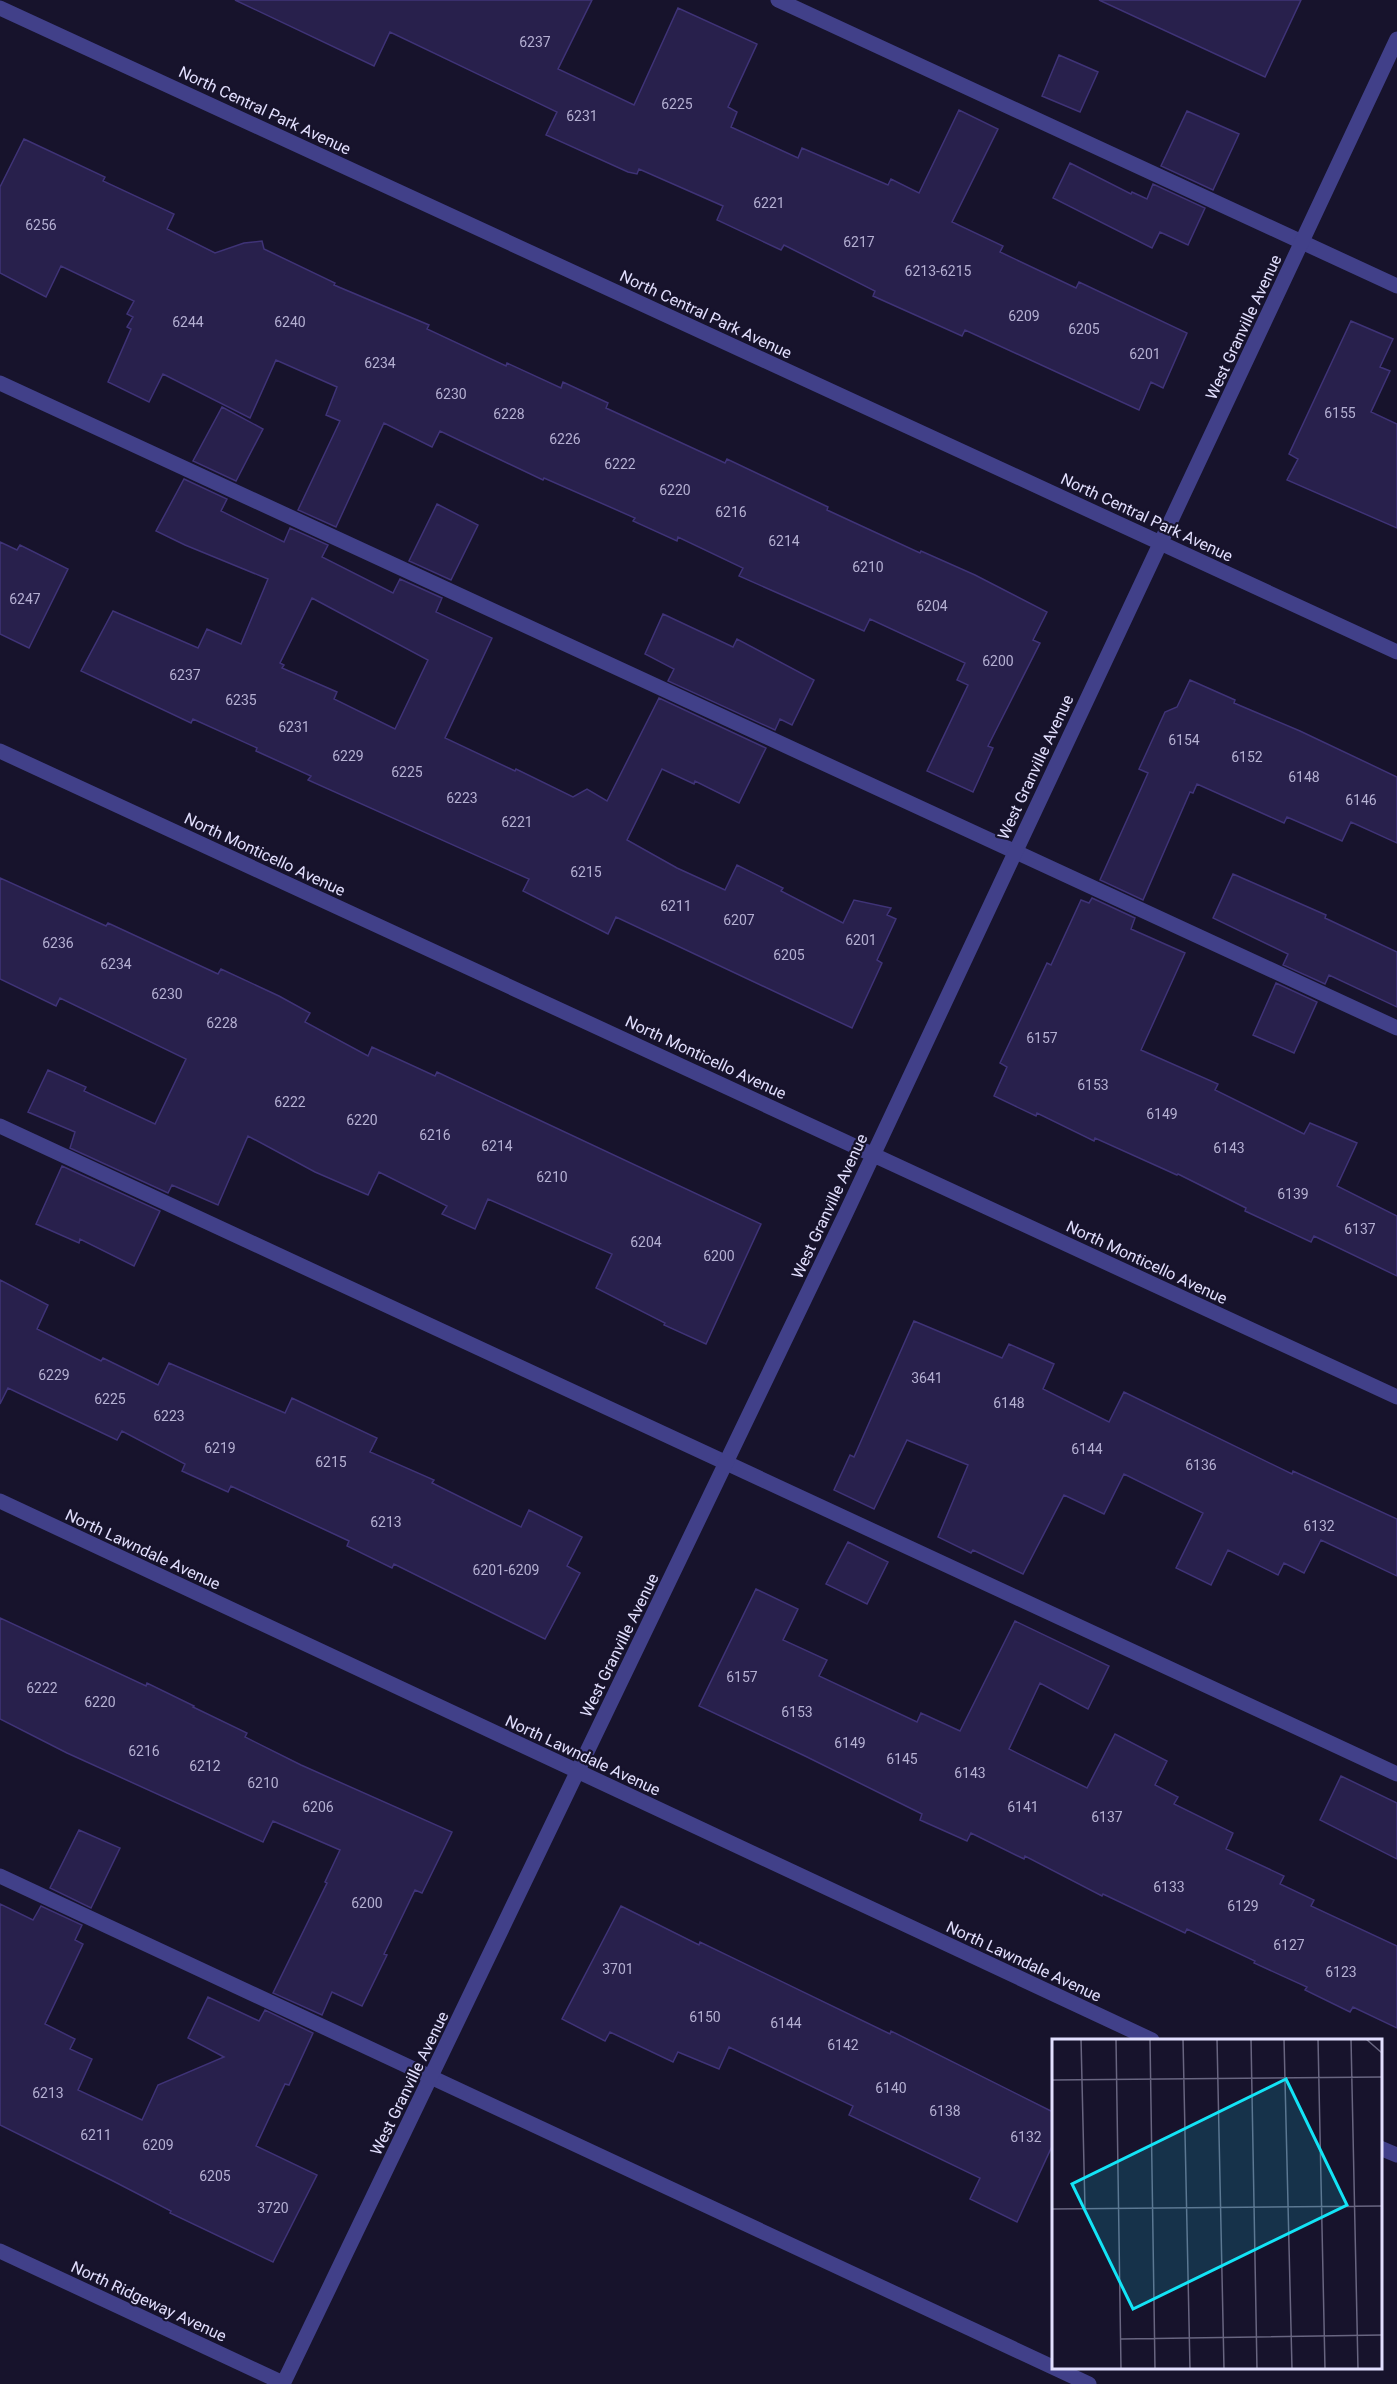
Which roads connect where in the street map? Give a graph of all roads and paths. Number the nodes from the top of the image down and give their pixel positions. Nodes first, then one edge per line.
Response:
1 (778, 0) edge
2 (0, 8) edge
3 (1397, 39) edge
4 (1302, 242) junction
5 (1397, 285) edge
6 (0, 383) edge
7 (1160, 543) junction
8 (1397, 652) edge
9 (0, 751) edge
10 (1015, 852) junction
11 (1397, 1028) edge
12 (0, 1126) edge
13 (873, 1155) junction
14 (1397, 1397) edge
15 (726, 1463) junction
16 (0, 1502) edge
17 (578, 1772) junction
18 (1397, 1774) edge
19 (0, 1876) edge
20 (1150, 2039) edge
21 (431, 2077) junction
22 (1382, 2149) edge
23 (1397, 2155) edge
24 (0, 2252) edge
25 (1052, 2367) edge
26 (1057, 2369) edge
27 (283, 2383) edge
28 (1089, 2384) edge

1 - 4 street
2 - 7 street, North Central Park Avenue
3 - 4 street, West Granville Avenue
4 - 5 street
4 - 7 street, West Granville Avenue
6 - 10 street
7 - 8 street, North Central Park Avenue
7 - 10 street, West Granville Avenue
9 - 13 street, North Monticello Avenue
10 - 11 street
10 - 13 street, West Granville Avenue
12 - 15 street
13 - 14 street, North Monticello Avenue
13 - 15 street, West Granville Avenue
15 - 17 street, West Granville Avenue
15 - 18 street
16 - 17 street, North Lawndale Avenue
17 - 20 street, North Lawndale Avenue
17 - 21 street, West Granville Avenue
19 - 21 street
21 - 25 street
21 - 27 street, West Granville Avenue
22 - 23 street
24 - 27 street, North Ridgeway Avenue
26 - 28 street

